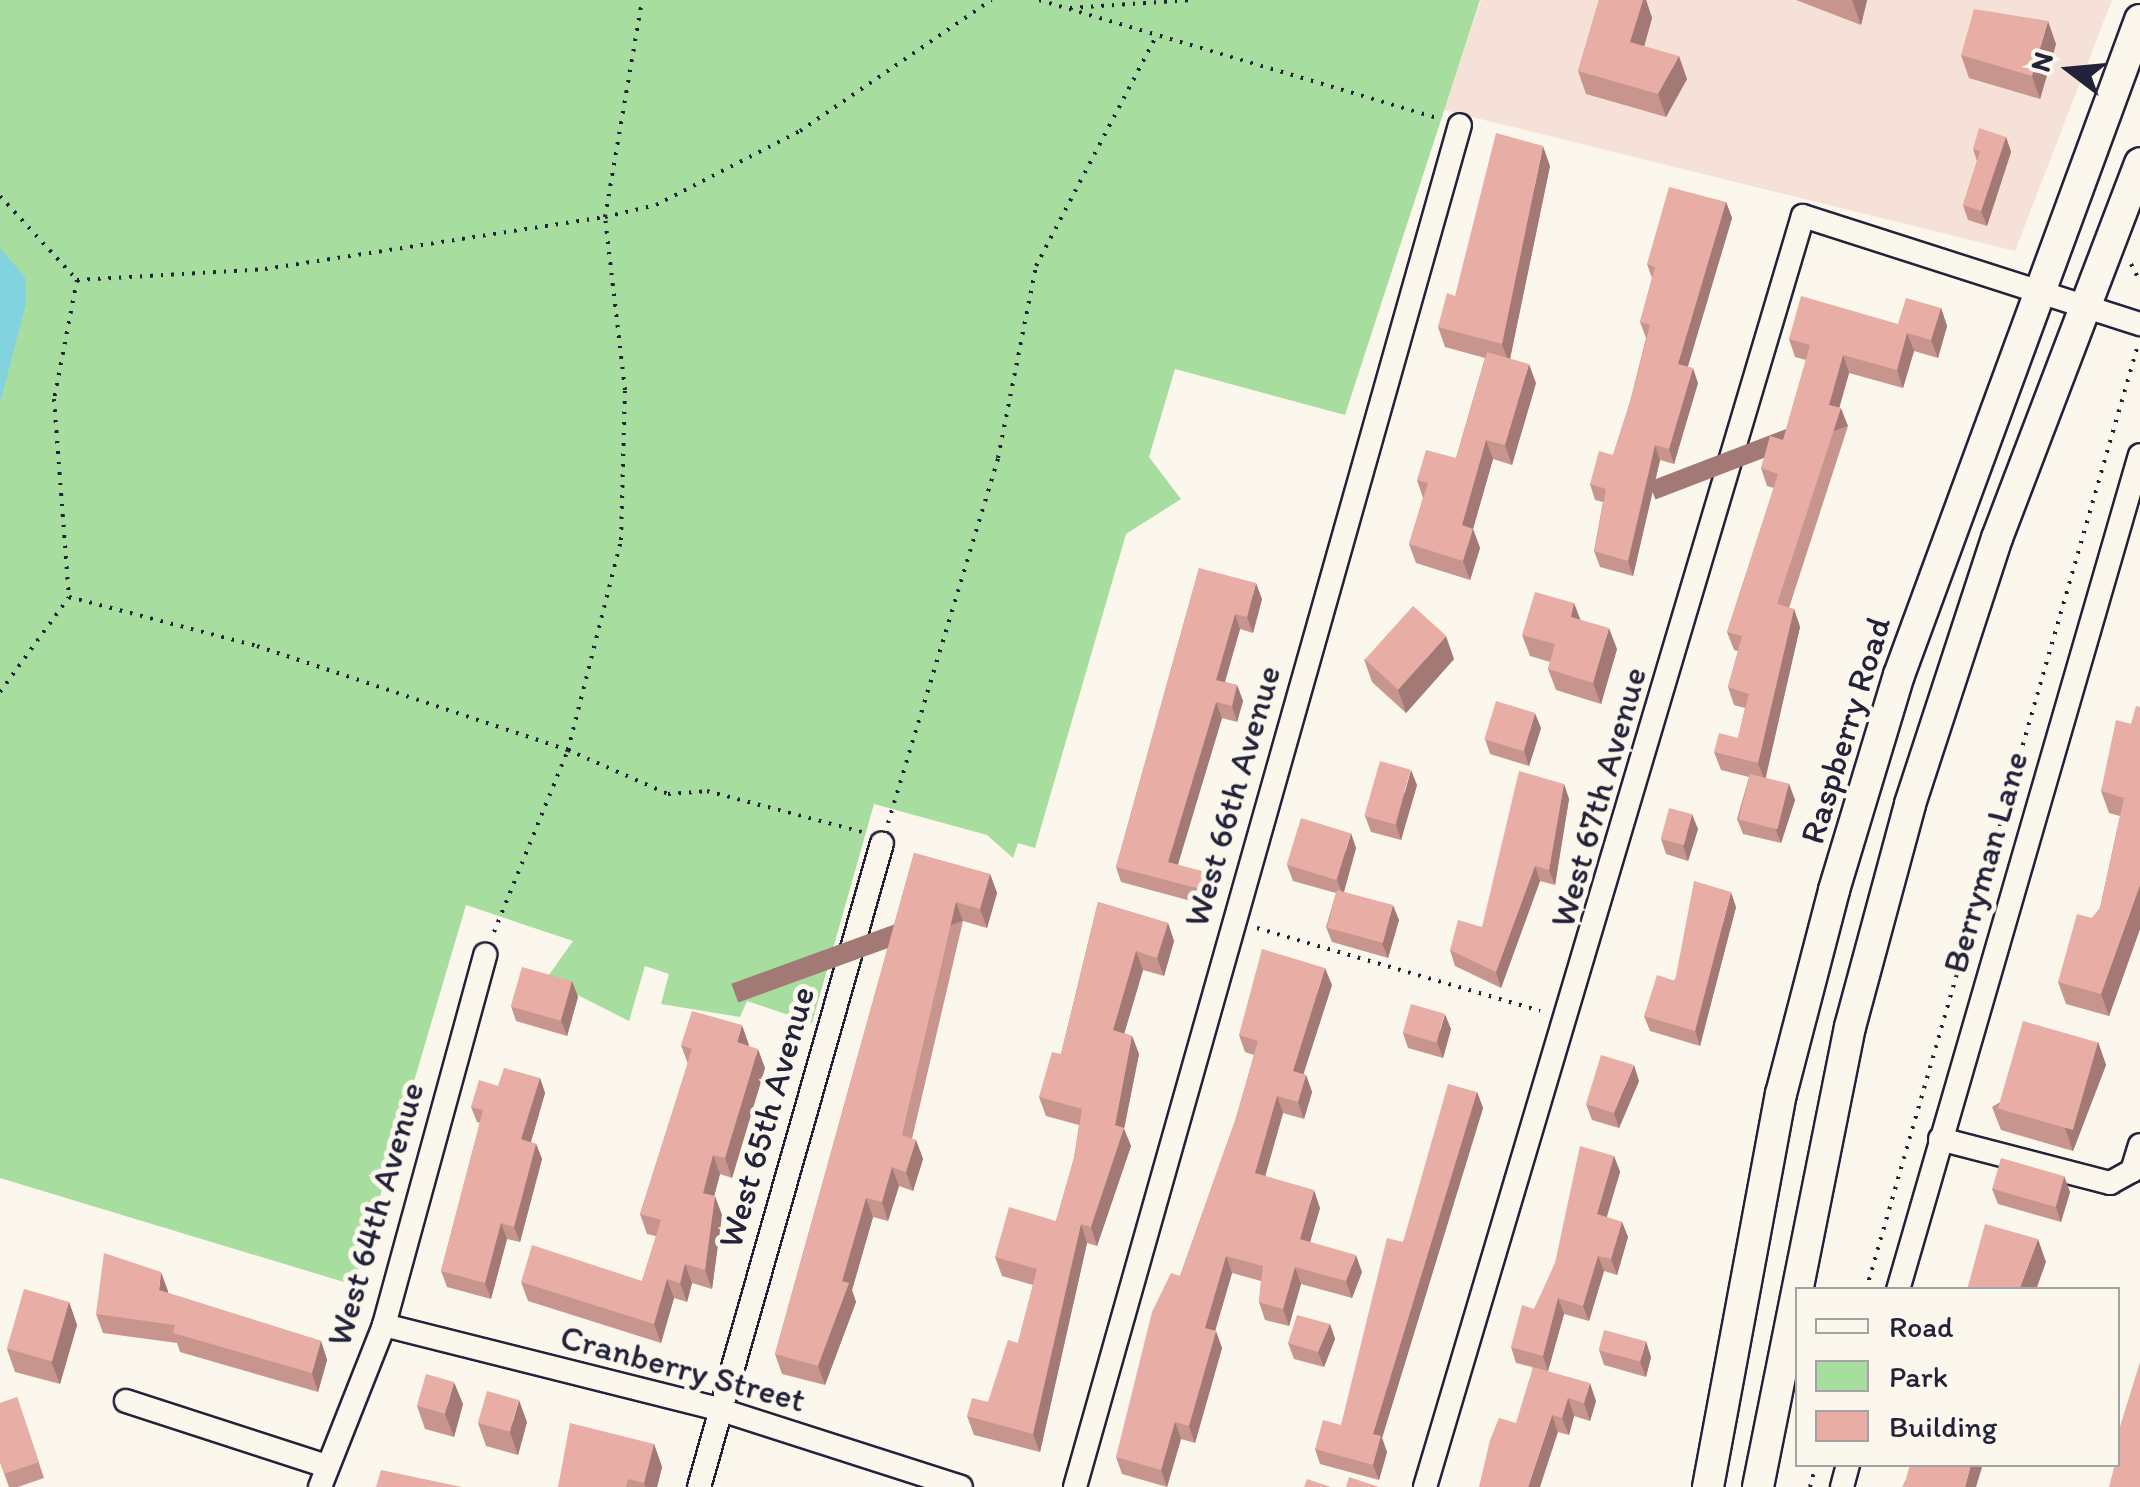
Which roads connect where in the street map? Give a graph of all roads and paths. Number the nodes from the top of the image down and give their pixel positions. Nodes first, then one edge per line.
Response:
1 (642, 0) edge
2 (990, 0) edge
3 (1039, 0) edge
4 (1192, 0) edge
5 (1180, 2) edge
6 (1065, 8) junction
7 (2140, 20) edge
8 (1157, 35) junction
9 (1460, 125) joint
10 (2140, 163) edge
11 (0, 196) edge
12 (605, 217) junction
13 (77, 280) junction
14 (2038, 288) junction
15 (2087, 304) junction
16 (2140, 324) edge
17 (2140, 340) edge
18 (2140, 455) edge
19 (69, 597) junction
20 (0, 692) edge
21 (568, 750) junction
22 (882, 843) junction
23 (1233, 922) junction
24 (484, 955) joint
25 (1568, 1020) junction
26 (1940, 1139) junction
27 (2140, 1144) edge
28 (1798, 1287) edge
29 (1867, 1287) edge
30 (1899, 1287) edge
31 (1795, 1302) edge
32 (384, 1325) junction
33 (126, 1402) dead end
34 (718, 1409) junction
35 (323, 1477) edge
36 (700, 1487) edge
37 (960, 1487) edge
38 (1075, 1487) edge
39 (1425, 1487) edge
40 (1708, 1487) edge
41 (1758, 1487) edge

1 - 12 path
2 - 12 path
3 - 6 path
4 - 5 path
5 - 6 path
6 - 8 path
7 - 14 main road, Raspberry Road
8 - 9 path
8 - 22 path
9 - 23 street, West 66th Avenue
10 - 15 main road
11 - 13 path
12 - 13 path
12 - 21 path
13 - 19 path
14 - 15 street
14 - 25 street, West 67th Avenue
14 - 40 main road, Raspberry Road
15 - 16 street
15 - 28 main road
17 - 29 path
18 - 26 street, Berryman Lane
19 - 20 path
19 - 21 path
21 - 22 path
21 - 24 path
22 - 34 street, West 65th Avenue
23 - 25 path
23 - 38 street, West 66th Avenue
24 - 32 street, West 64th Avenue
25 - 39 street, West 67th Avenue
26 - 27 street
26 - 30 street, Berryman Lane
31 - 41 main road
32 - 34 street, Cranberry Street
32 - 35 street, West 64th Avenue
33 - 35 street
34 - 36 street, West 65th Avenue
34 - 37 street, Cranberry Street

